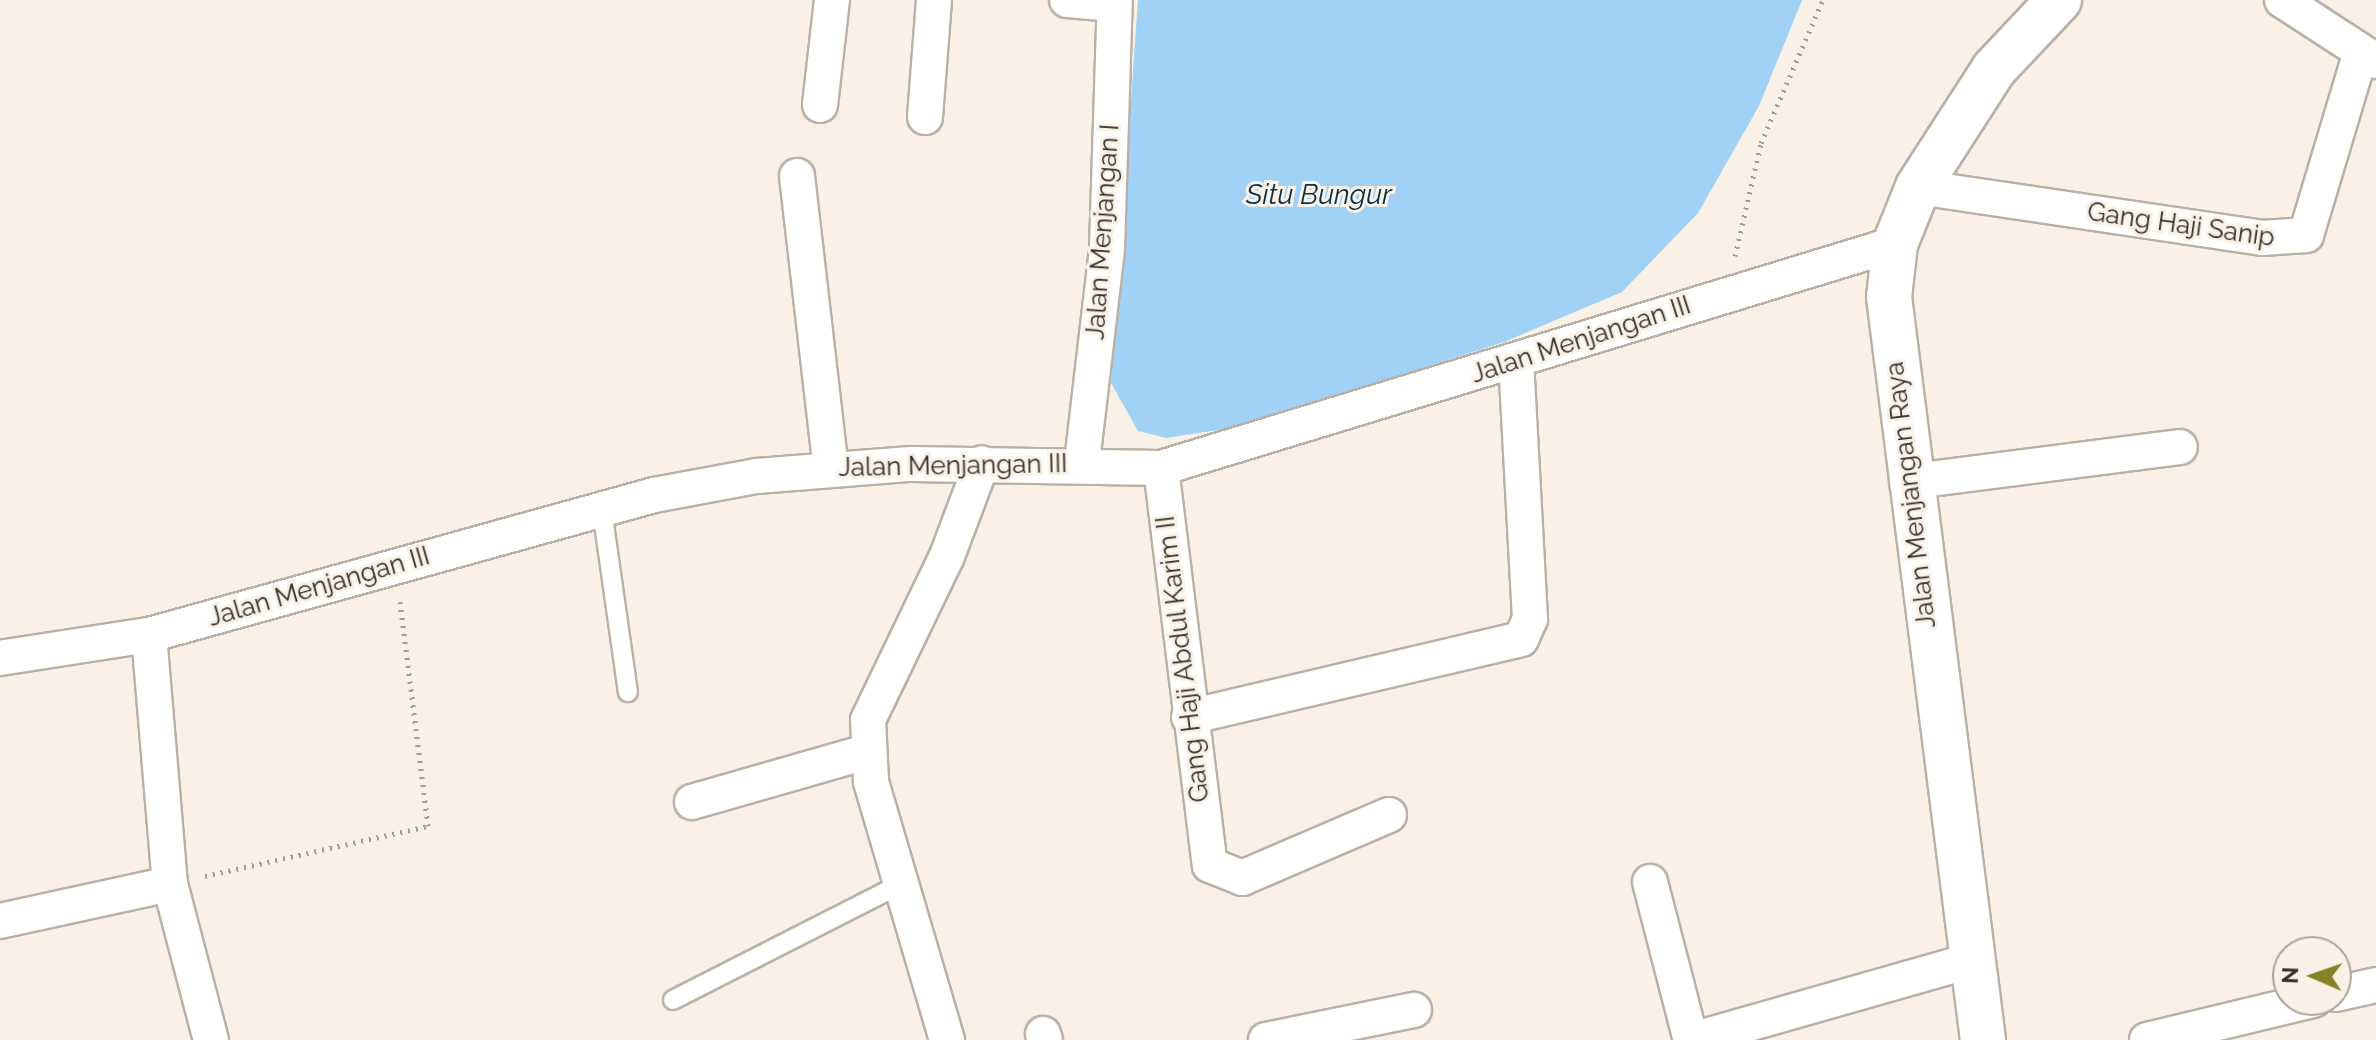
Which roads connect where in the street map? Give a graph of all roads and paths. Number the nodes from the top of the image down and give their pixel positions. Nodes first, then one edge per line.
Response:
1 (832, 0) edge
2 (934, 0) edge
3 (1067, 0) edge
4 (1823, 0) edge
5 (2059, 0) edge
6 (2282, 0) edge
7 (1115, 2) edge
8 (2368, 58) edge
9 (820, 105) dead end
10 (925, 117) dead end
11 (797, 176) dead end
12 (1918, 187) junction
13 (1895, 244) junction
14 (1727, 292) junction
15 (1516, 362) junction
16 (2180, 447) dead end
17 (1082, 462) junction
18 (982, 463) junction
19 (831, 468) junction
20 (1161, 468) junction
21 (1907, 482) junction
22 (602, 510) junction
23 (396, 565) junction
24 (149, 635) junction
25 (0, 658) edge
26 (628, 692) dead end
27 (1189, 717) junction
28 (866, 752) junction
29 (692, 802) dead end
30 (1389, 815) dead end
31 (1650, 882) dead end
32 (170, 884) junction
33 (901, 884) junction
34 (0, 921) edge
35 (1972, 960) junction
36 (2376, 985) edge
37 (2352, 990) edge
38 (673, 1000) dead end
39 (1414, 1010) dead end
40 (2272, 1010) edge
41 (211, 1040) edge
42 (947, 1040) edge
43 (1266, 1040) edge
44 (1692, 1040) edge
45 (1983, 1040) edge
46 (2147, 1040) edge

1 - 9 street
2 - 10 street
3 - 7 street
4 - 14 path
5 - 12 main road, Jalan Menjangan Raya
6 - 8 street
7 - 17 street, Jalan Menjangan I
8 - 12 street, Gang Haji Sanip
11 - 19 street
12 - 13 main road, Jalan Menjangan Raya
13 - 14 street, Jalan Menjangan III
13 - 21 main road, Jalan Menjangan Raya
14 - 15 street, Jalan Menjangan III
15 - 20 street, Jalan Menjangan III
15 - 27 street
16 - 21 street
17 - 18 street, Jalan Menjangan III
17 - 20 street, Jalan Menjangan III
18 - 19 street, Jalan Menjangan III
18 - 28 street
19 - 22 street, Jalan Menjangan III
20 - 27 street, Gang Haji Abdul Karim II
21 - 35 main road, Jalan Menjangan Raya
22 - 23 street, Jalan Menjangan III
22 - 26 lane
23 - 24 street, Jalan Menjangan III
23 - 32 path
24 - 25 street, Jalan Menjangan III
24 - 32 street
27 - 30 street, Gang Haji Abdul Karim II
28 - 29 street
28 - 33 street
31 - 44 street
32 - 34 street
32 - 41 street
33 - 38 lane
33 - 42 street
35 - 44 street
35 - 45 main road, Jalan Menjangan Raya
36 - 37 street
39 - 43 street
40 - 46 street

